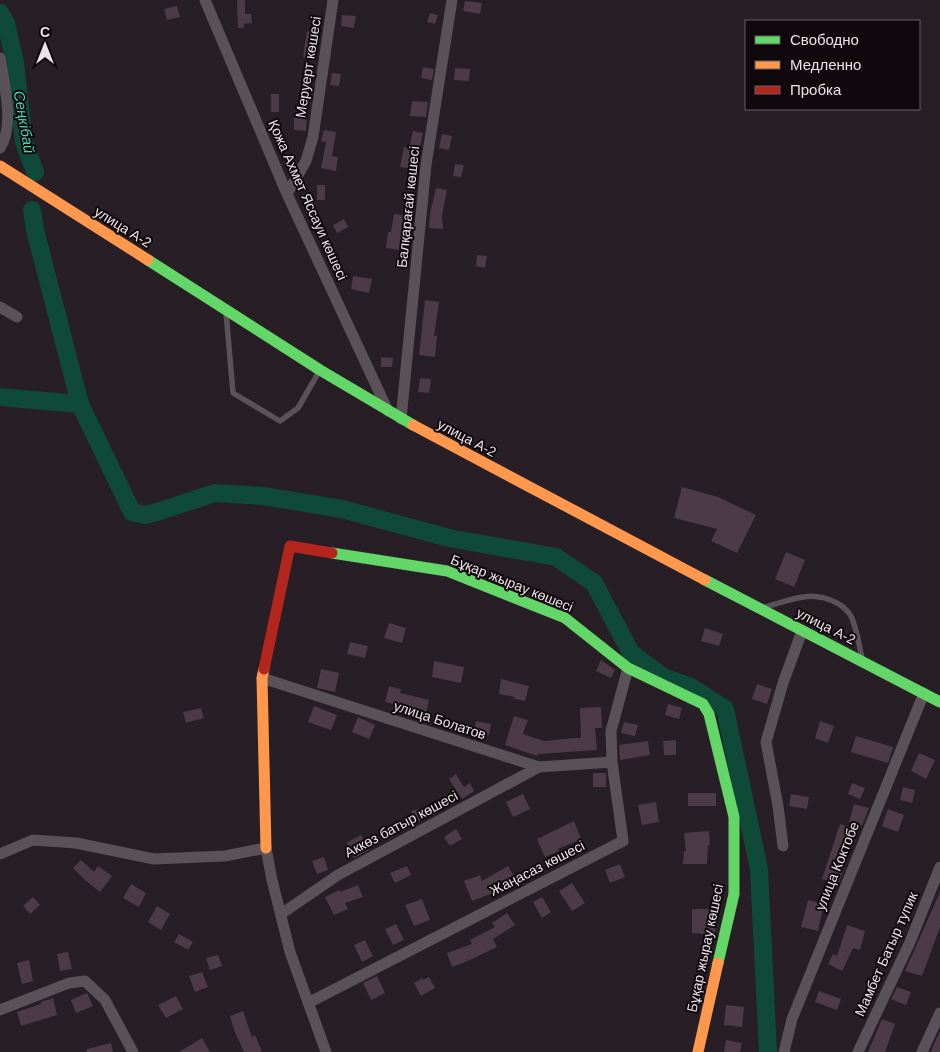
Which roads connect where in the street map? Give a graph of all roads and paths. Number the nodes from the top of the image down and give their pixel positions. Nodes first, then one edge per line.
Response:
1 (334, 0) edge
2 (452, 0) edge
3 (206, 1) edge
4 (0, 58) edge
5 (0, 148) edge
6 (0, 166) edge
7 (287, 194) junction
8 (0, 307) edge
9 (226, 310) junction
10 (17, 317) dead end
11 (320, 370) junction
12 (388, 411) junction
13 (400, 419) junction
14 (760, 608) junction
15 (802, 631) junction
16 (863, 661) junction
17 (628, 668) junction
18 (262, 678) junction
19 (924, 693) junction
20 (940, 702) edge
21 (612, 762) junction
22 (539, 767) junction
23 (783, 846) dead end
24 (266, 848) junction
25 (0, 854) edge
26 (940, 867) edge
27 (281, 914) junction
28 (308, 1003) junction
29 (0, 1010) edge
30 (940, 1012) edge
31 (132, 1052) edge
32 (326, 1052) edge
33 (698, 1052) edge
34 (784, 1052) edge
35 (858, 1052) edge
36 (922, 1052) edge

1 - 7 street, Меруерт көшесі
2 - 13 street, Балқарағай көшесі
3 - 7 street, Қожа Ахмет Яссауи көшесі
4 - 5 street
6 - 9 street, улица А-2
7 - 12 street, Қожа Ахмет Яссауи көшесі
8 - 10 street
9 - 11 street, улица А-2
9 - 11 lane
11 - 12 street, улица А-2
12 - 13 street, улица А-2
13 - 14 street, улица А-2
14 - 15 street, улица А-2
14 - 16 lane
15 - 16 street, улица А-2
15 - 23 street
16 - 19 street, улица А-2
17 - 18 street, Бұқар жырау көшесі
17 - 21 street, Жаңасаз көшесі
17 - 33 street, Бұқар жырау көшесі
18 - 22 street, улица Болатов
18 - 24 street
19 - 20 street, улица А-2
19 - 34 street, улица Коктобе
21 - 22 street, улица Болатов
21 - 28 street, Жаңасаз көшесі
22 - 27 street, Аккөз батыр көшесі
24 - 25 street
24 - 27 street
26 - 35 street, Мамбет Батыр тупик
27 - 28 street
28 - 32 street
29 - 31 street
30 - 36 street

